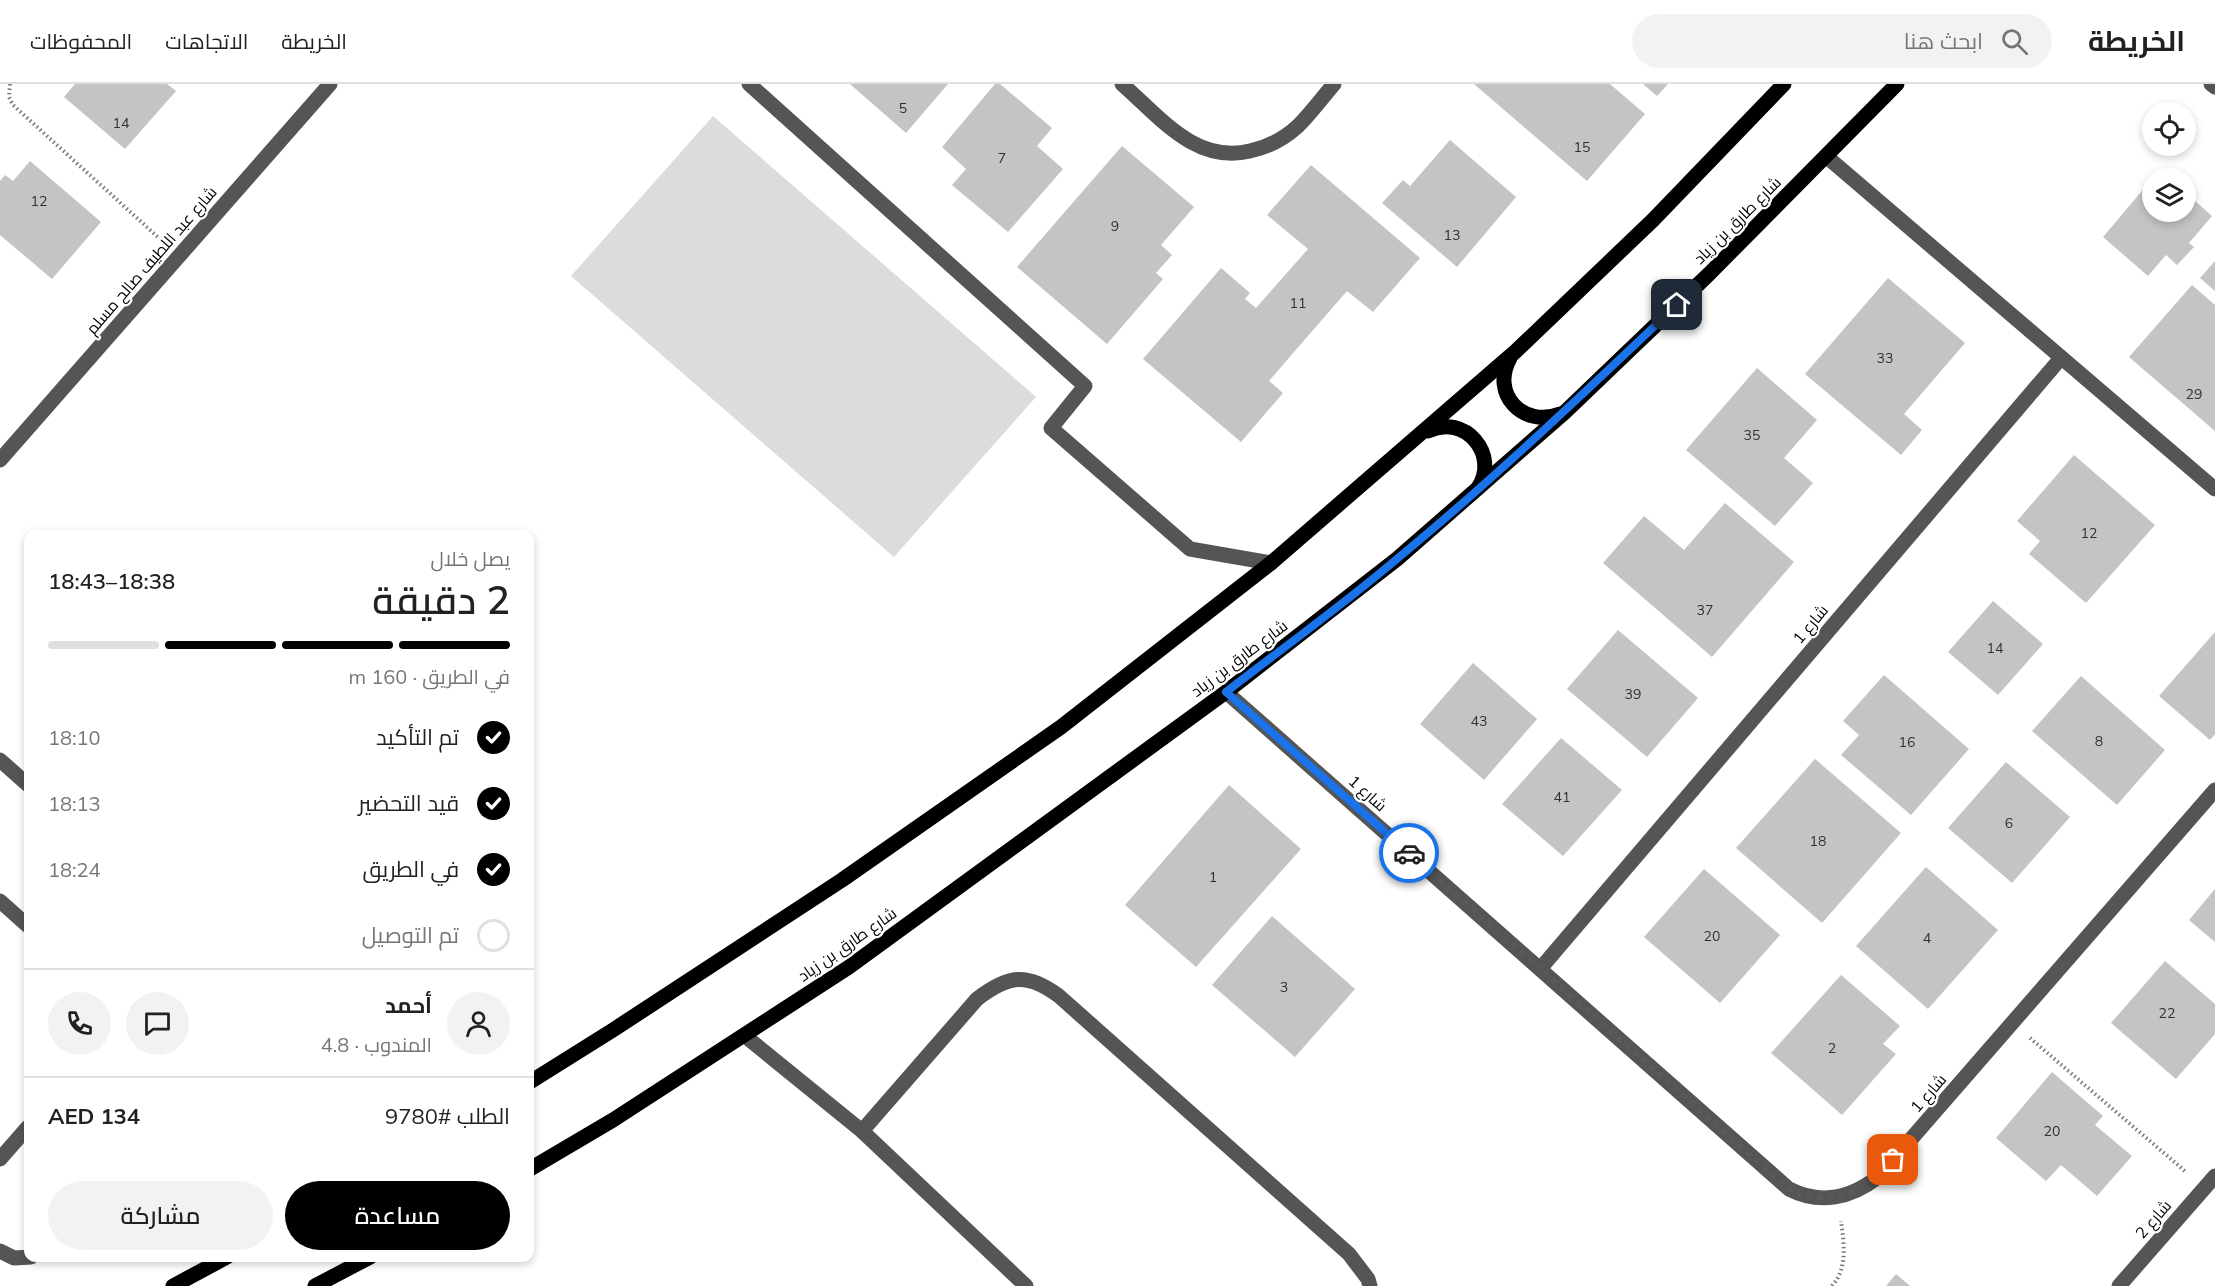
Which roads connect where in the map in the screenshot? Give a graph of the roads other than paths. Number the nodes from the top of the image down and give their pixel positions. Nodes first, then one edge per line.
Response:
1 (330, 84) edge
2 (749, 84) edge
3 (1122, 84) edge
4 (1334, 84) edge
5 (1784, 84) edge
6 (1898, 84) edge
7 (2211, 84) edge
8 (2215, 87) edge
9 (1827, 157) junction
10 (1516, 351) junction
11 (2061, 358) junction
12 (1565, 412) junction
13 (1424, 433) junction
14 (0, 460) edge
15 (2215, 489) edge
16 (1474, 493) junction
17 (1271, 563) junction
18 (1226, 692) junction
19 (0, 760) edge
20 (24, 781) edge
21 (2215, 790) edge
22 (0, 901) edge
23 (24, 922) edge
24 (1540, 969) junction
25 (745, 1036) junction
26 (534, 1079) edge
27 (861, 1131) junction
28 (24, 1132) edge
29 (0, 1159) edge
30 (534, 1167) edge
31 (2215, 1176) edge
32 (0, 1251) edge
33 (24, 1257) edge
34 (218, 1262) edge
35 (361, 1262) edge
36 (173, 1286) edge
37 (315, 1286) edge
38 (1026, 1286) edge
39 (1370, 1286) edge
40 (2119, 1286) edge

1 - 14 street, شارع عبد اللطيف صالح مسلم
2 - 17 street
3 - 4 street
5 - 10 main road
6 - 9 main road, شارع طارق بن زياد
7 - 8 street
9 - 11 street
9 - 12 main road, شارع طارق بن زياد
10 - 12 main road
10 - 13 main road
11 - 15 street
11 - 24 street, شارع 1
12 - 16 main road, شارع طارق بن زياد
13 - 16 main road
13 - 17 main road
16 - 18 main road, شارع طارق بن زياد
17 - 26 main road
18 - 24 street, شارع 1
18 - 25 main road, شارع طارق بن زياد
19 - 20 street
21 - 24 street, شارع 1
22 - 23 street
25 - 27 street
25 - 30 main road, شارع طارق بن زياد
27 - 38 street
27 - 39 street
28 - 29 street
31 - 40 street, شارع 2
32 - 33 street
34 - 36 main road
35 - 37 main road

